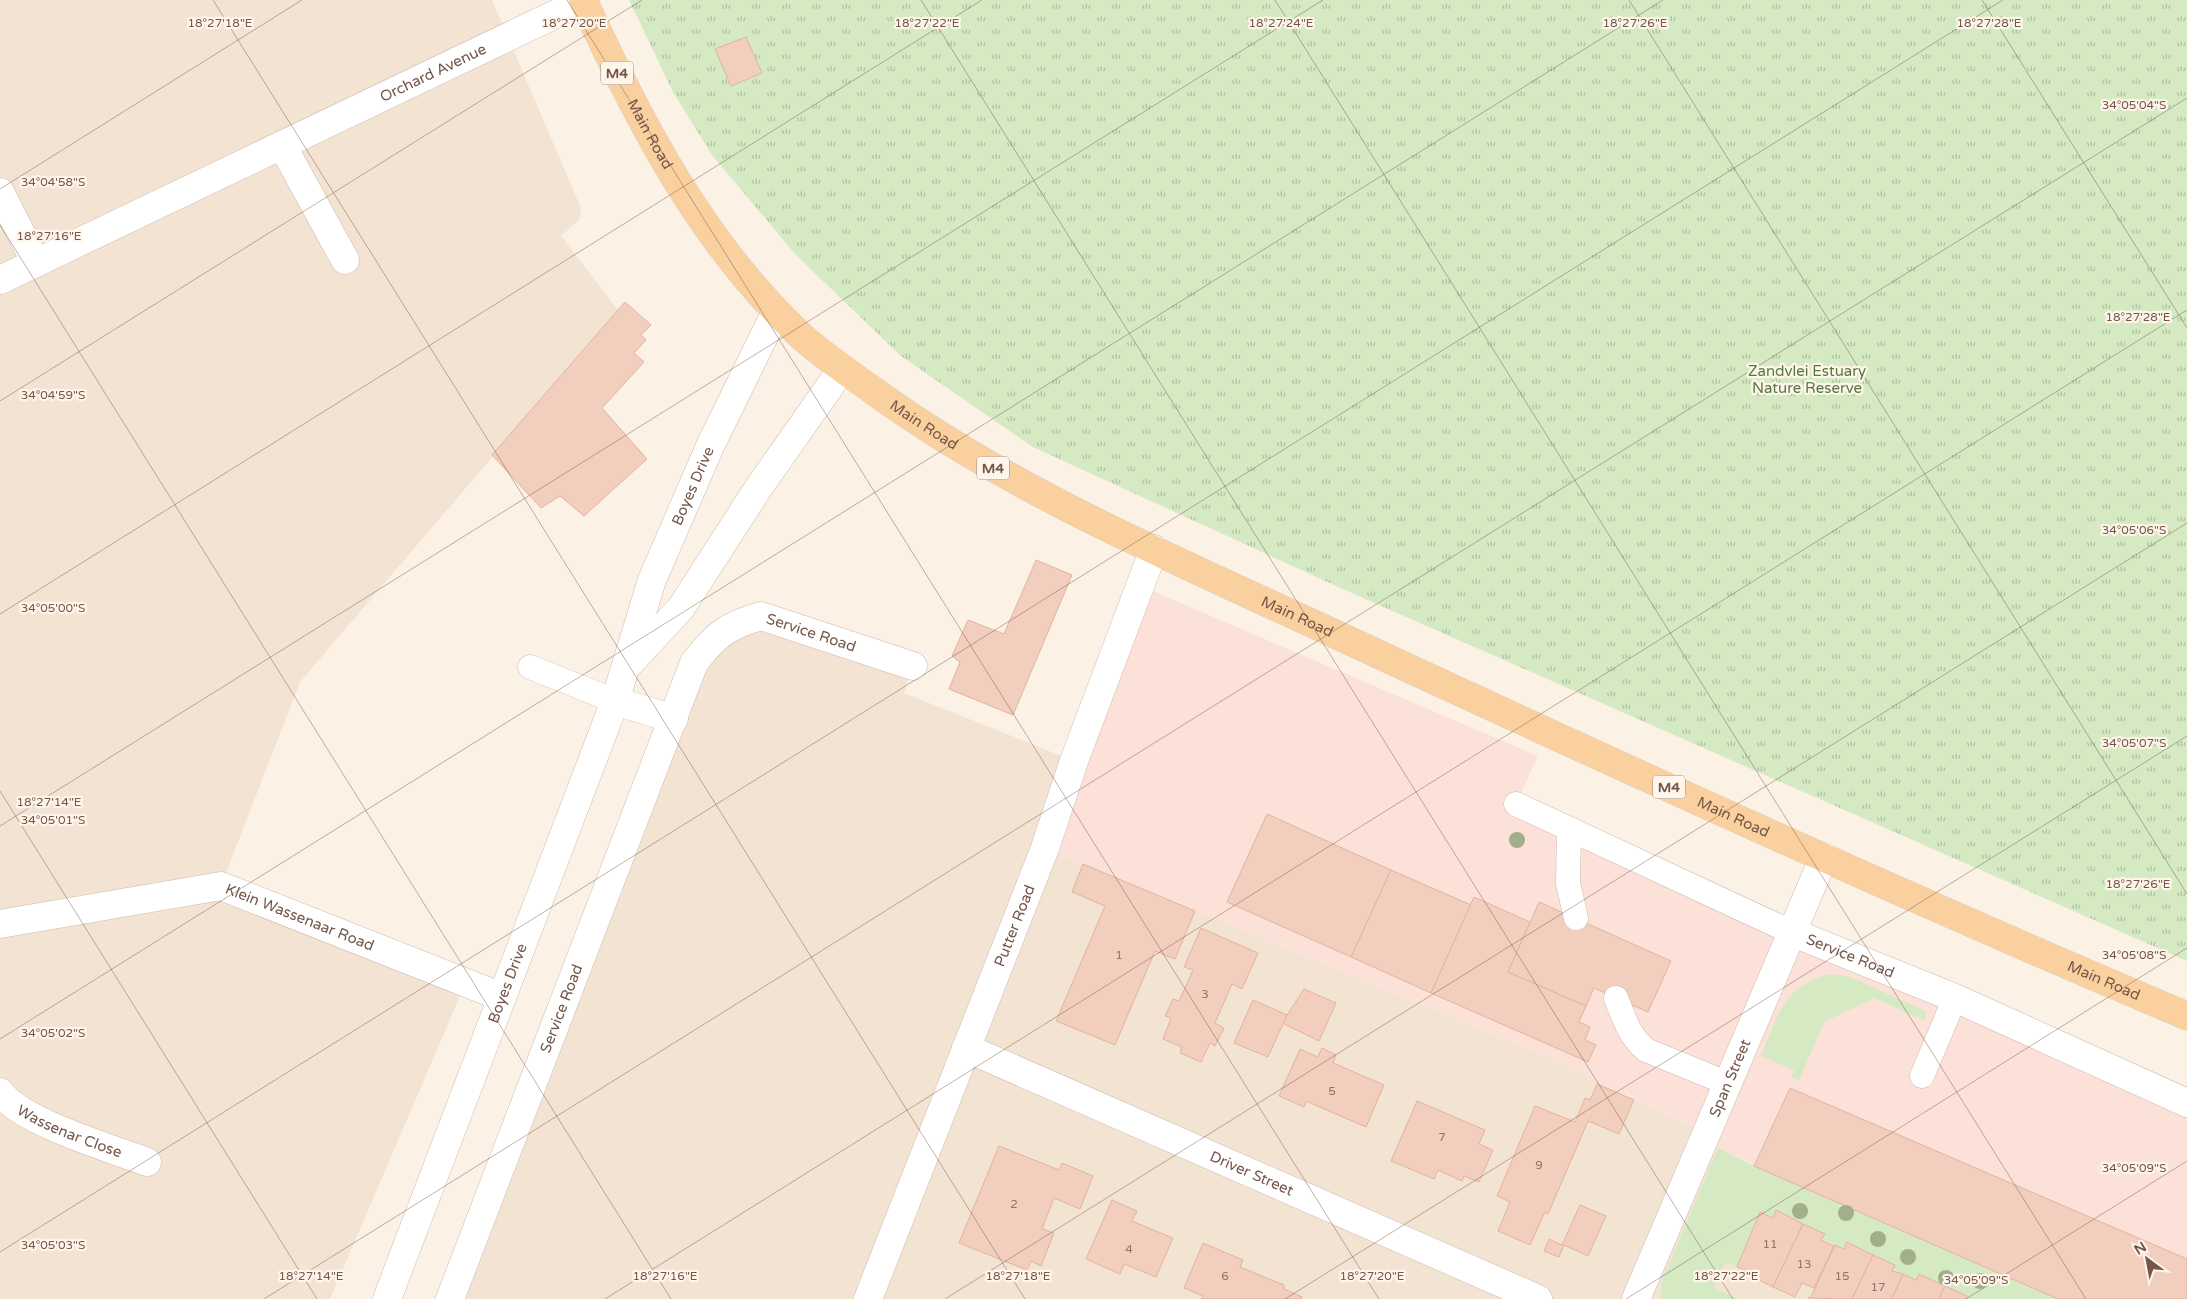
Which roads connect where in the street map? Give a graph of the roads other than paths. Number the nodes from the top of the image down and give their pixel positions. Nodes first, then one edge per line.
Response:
1 (583, 1) edge
2 (282, 145) junction
3 (0, 192) edge
4 (345, 260) dead end
5 (36, 263) junction
6 (0, 280) edge
7 (776, 312) junction
8 (842, 369) junction
9 (1154, 549) junction
10 (913, 666) dead end
11 (530, 667) dead end
12 (626, 668) junction
13 (615, 701) junction
14 (674, 719) junction
15 (1516, 804) dead end
16 (1569, 830) junction
17 (1824, 857) junction
18 (1576, 918) dead end
19 (0, 924) edge
20 (1790, 932) junction
21 (502, 997) junction
22 (1616, 998) dead end
23 (1955, 998) junction
24 (2187, 1016) edge
25 (966, 1048) junction
26 (1922, 1076) dead end
27 (1729, 1084) junction
28 (0, 1092) edge
29 (2187, 1103) edge
30 (147, 1162) dead end
31 (387, 1299) edge
32 (450, 1299) edge
33 (868, 1299) edge
34 (1538, 1299) edge
35 (1636, 1299) edge

1 - 2 street, Orchard Avenue
1 - 7 main road, Main Road / M4
2 - 4 street
2 - 5 street, Orchard Avenue
3 - 5 street
5 - 6 street, Orchard Avenue
7 - 8 main road, Main Road / M4
7 - 12 street, Boyes Drive
8 - 9 main road, Main Road / M4
8 - 12 street, Boyes Drive
9 - 17 main road, Main Road / M4
9 - 25 street, Putter Road
10 - 14 street, Service Road
11 - 13 lane
12 - 13 street, Boyes Drive
13 - 14 street
13 - 21 street, Boyes Drive
14 - 32 street, Service Road
15 - 16 lane, Service Road
16 - 18 lane
16 - 20 lane, Service Road
17 - 20 street, Span Street
17 - 24 main road, Main Road / M4
19 - 21 street, Klein Wassenaar Road
20 - 23 street, Service Road
20 - 27 street, Span Street
21 - 31 street, Boyes Drive
22 - 27 lane
23 - 26 lane
23 - 29 street, Service Road
25 - 33 street, Putter Road
25 - 34 street, Driver Street
27 - 35 street, Span Street
28 - 30 street, Wassenar Close

